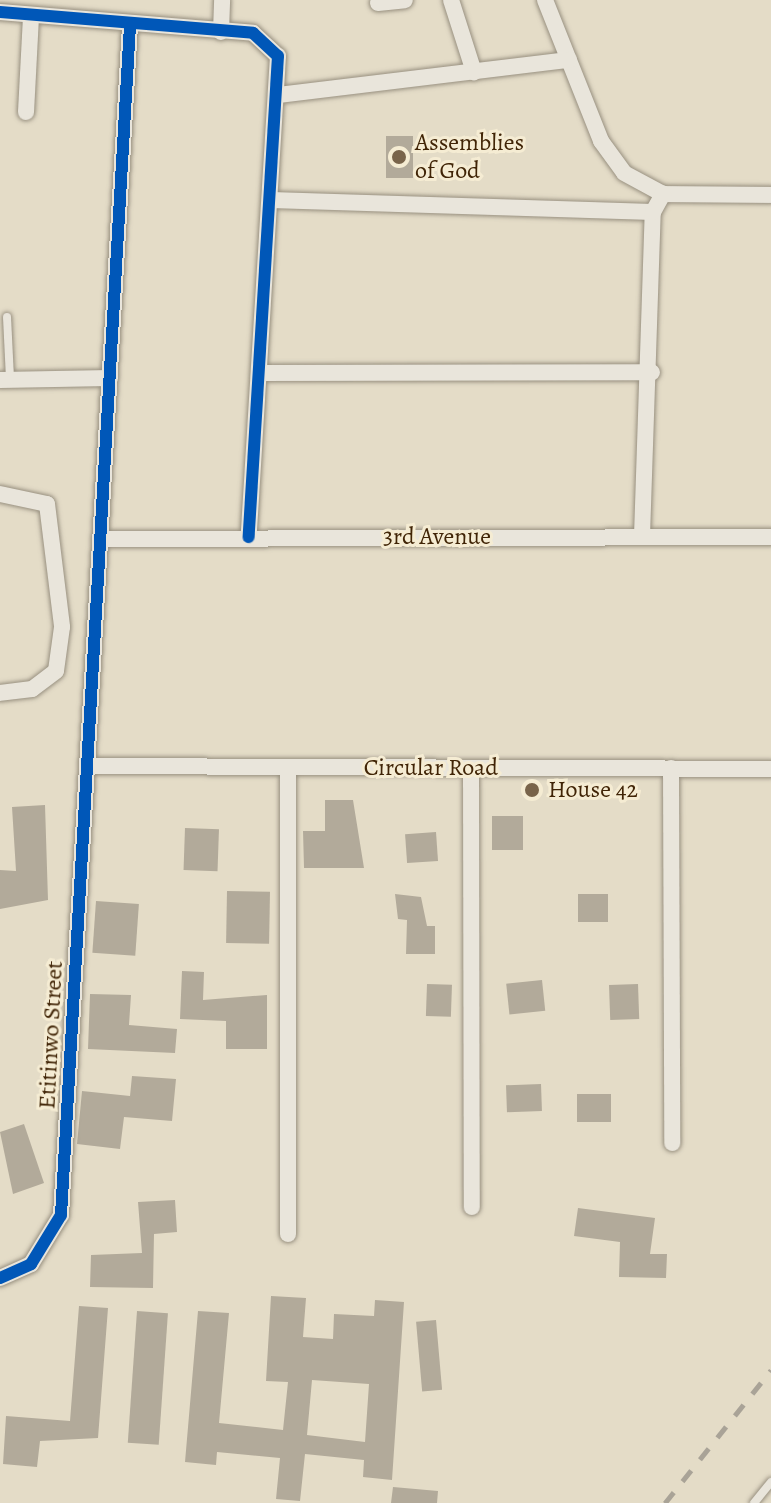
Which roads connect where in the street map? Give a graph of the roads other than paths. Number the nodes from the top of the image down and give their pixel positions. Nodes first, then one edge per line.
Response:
1 (222, 0) edge
2 (405, 0) edge
3 (451, 0) edge
4 (545, 0) edge
5 (378, 3) dead end
6 (0, 12) edge
7 (31, 16) junction
8 (130, 25) junction
9 (221, 32) junction
10 (569, 60) junction
11 (474, 72) junction
12 (278, 95) junction
13 (26, 112) dead end
14 (663, 194) junction
15 (771, 195) edge
16 (271, 200) junction
17 (653, 212) junction
18 (7, 317) dead end
19 (652, 372) junction
20 (259, 373) junction
21 (110, 378) junction
22 (5, 380) edge
23 (0, 494) edge
24 (642, 536) junction
25 (249, 537) junction
26 (771, 537) edge
27 (102, 539) junction
28 (0, 693) edge
29 (90, 766) junction
30 (471, 768) junction
31 (671, 768) junction
32 (288, 769) junction
33 (771, 769) edge
34 (672, 1143) dead end
35 (472, 1207) dead end
36 (288, 1234) dead end
37 (0, 1278) edge
38 (771, 1482) edge
39 (754, 1503) edge

1 - 9 street
2 - 5 street
3 - 11 street
4 - 10 street
6 - 7 street
7 - 8 street
7 - 13 street
8 - 9 street
8 - 21 street, Etitinwo Street
9 - 12 street
10 - 11 street
10 - 14 street
11 - 12 street
12 - 16 street
14 - 15 street
14 - 17 street
16 - 17 street
16 - 20 street
17 - 19 street
18 - 22 lane
19 - 20 street
19 - 24 street
20 - 25 street
21 - 22 street
21 - 27 street, Etitinwo Street
23 - 28 street
24 - 25 street, 3rd Avenue
24 - 26 street, 3rd Avenue
25 - 27 street, 3rd Avenue
27 - 29 street, Etitinwo Street
29 - 32 street, Circular Road
29 - 37 street, Etitinwo Street
30 - 31 street, Circular Road
30 - 32 street, Circular Road
30 - 35 street
31 - 33 street, Circular Road
31 - 34 street
32 - 36 street
38 - 39 lane

